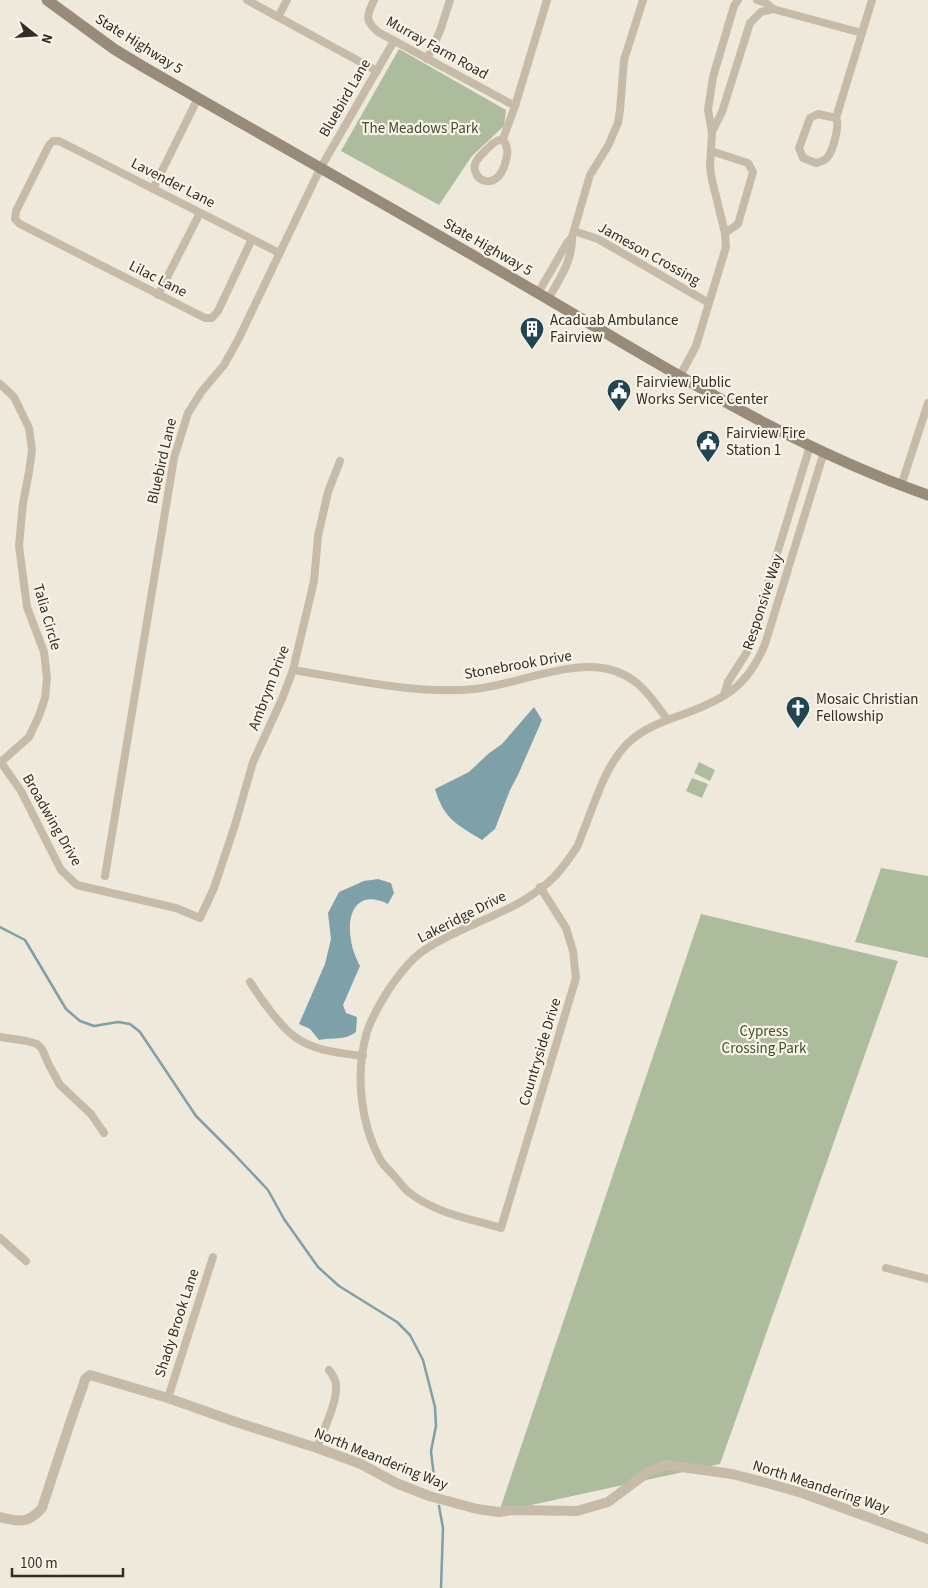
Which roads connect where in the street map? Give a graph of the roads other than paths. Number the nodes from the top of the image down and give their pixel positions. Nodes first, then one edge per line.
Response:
1 (47, 0) edge
2 (247, 0) edge
3 (288, 0) edge
4 (374, 0) edge
5 (450, 0) edge
6 (547, 0) edge
7 (643, 0) edge
8 (738, 0) edge
9 (757, 0) edge
10 (872, 0) edge
11 (773, 9) junction
12 (278, 17) junction
13 (862, 33) junction
14 (394, 42) junction
15 (427, 59) junction
16 (377, 71) junction
17 (198, 98) junction
18 (515, 106) junction
19 (836, 118) junction
20 (712, 132) junction
21 (503, 139) junction
22 (711, 151) junction
23 (320, 169) junction
24 (153, 189) junction
25 (200, 213) junction
26 (15, 219) joint
27 (725, 232) junction
28 (573, 234) junction
29 (252, 239) junction
30 (279, 253) junction
31 (158, 295) junction
32 (543, 296) junction
33 (709, 304) junction
34 (680, 376) junction
35 (0, 384) edge
36 (928, 403) edge
37 (810, 446) junction
38 (824, 452) junction
39 (340, 461) dead end
40 (901, 486) junction
41 (928, 495) edge
42 (294, 670) junction
43 (724, 695) junction
44 (667, 719) junction
45 (0, 761) edge
46 (105, 876) dead end
47 (540, 887) junction
48 (200, 918) joint
49 (250, 982) dead end
50 (0, 1037) edge
51 (363, 1056) junction
52 (104, 1133) dead end
53 (501, 1228) joint
54 (0, 1238) edge
55 (213, 1257) dead end
56 (26, 1261) dead end
57 (886, 1268) dead end
58 (928, 1279) edge
59 (329, 1370) dead end
60 (168, 1398) junction
61 (317, 1448) junction
62 (0, 1516) edge
63 (928, 1539) edge

1 - 17 main road, State Highway 5
2 - 12 street
3 - 12 street
4 - 14 street, Murray Farm Road
5 - 15 street
6 - 18 street
7 - 28 street
8 - 20 street
9 - 11 street
10 - 13 street
11 - 13 street
11 - 20 street
12 - 16 street
13 - 19 street
14 - 15 street, Murray Farm Road
14 - 16 street, Bluebird Lane
15 - 18 street, Murray Farm Road
16 - 23 street, Bluebird Lane
17 - 23 main road, State Highway 5
17 - 24 street
18 - 21 street
19 - 19 street
20 - 22 street
21 - 21 street
22 - 27 street
22 - 27 street
23 - 30 street, Bluebird Lane
23 - 32 main road, State Highway 5
24 - 25 street, Lavender Lane
24 - 26 street, Lavender Lane
25 - 29 street, Lavender Lane
25 - 31 street
26 - 31 street, Lilac Lane
27 - 33 street
28 - 32 street
28 - 32 street
28 - 33 street, Jameson Crossing
29 - 30 street, Lavender Lane
29 - 31 street, Lilac Lane
30 - 46 street, Bluebird Lane
32 - 34 main road, State Highway 5
33 - 34 street
34 - 37 main road, State Highway 5
35 - 45 street, Talia Circle
36 - 40 street
37 - 38 main road, State Highway 5
37 - 43 street, Responsive Way
38 - 40 main road, State Highway 5
38 - 43 street, Responsive Way
39 - 42 street, Ambrym Drive
40 - 41 main road, State Highway 5
42 - 44 street, Stonebrook Drive
42 - 48 street, Ambrym Drive
43 - 44 street, Lakeridge Drive
44 - 47 street, Lakeridge Drive
45 - 48 street, Broadwing Drive
47 - 51 street, Lakeridge Drive
47 - 53 street, Countryside Drive
49 - 51 street
50 - 52 street
51 - 53 street, Lakeridge Drive
54 - 56 street
55 - 60 street, Shady Brook Lane
57 - 58 street
59 - 61 street
60 - 61 street, North Meandering Way
60 - 62 street, North Meandering Way
61 - 63 street, North Meandering Way

